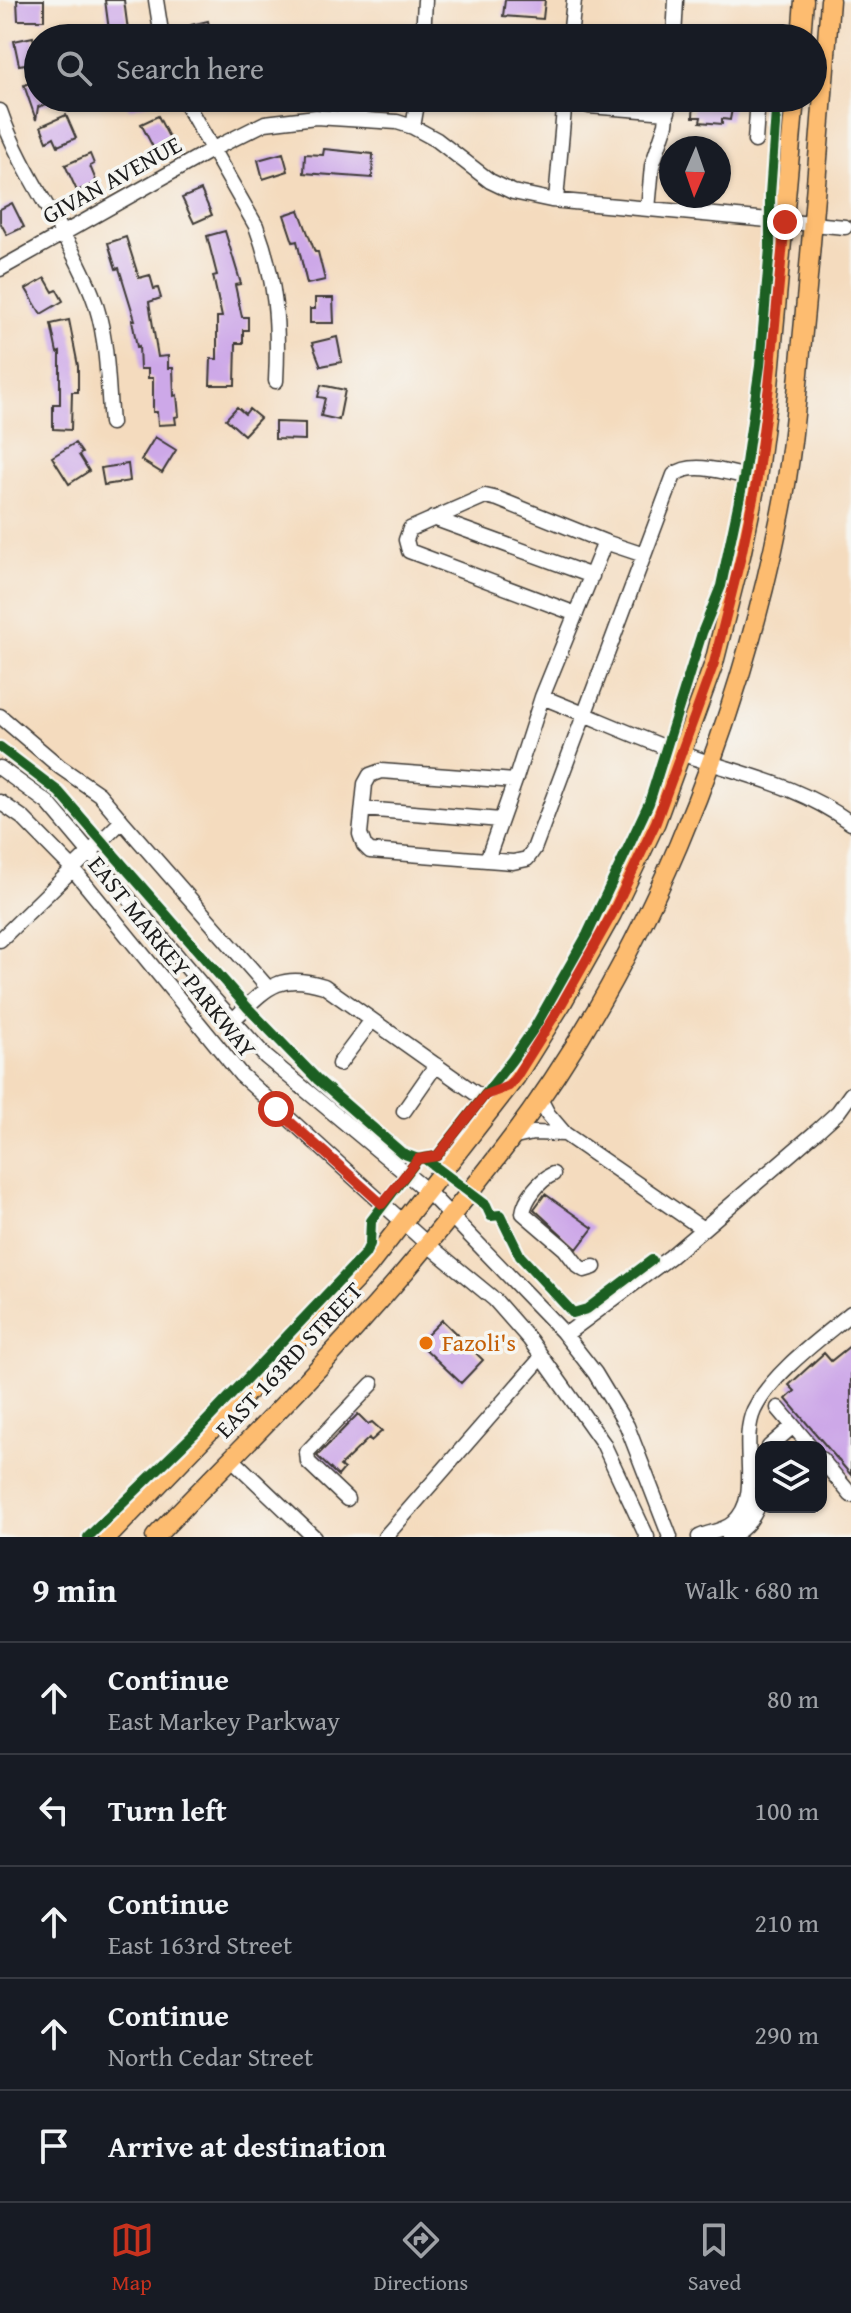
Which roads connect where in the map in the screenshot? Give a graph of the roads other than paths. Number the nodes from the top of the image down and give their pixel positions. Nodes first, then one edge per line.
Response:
1 (156, 0) edge
2 (425, 0) edge
3 (574, 0) edge
4 (676, 0) edge
5 (804, 0) edge
6 (830, 0) edge
7 (160, 24) edge
8 (424, 24) edge
9 (571, 24) edge
10 (675, 24) edge
11 (802, 24) edge
12 (827, 40) edge
13 (0, 111) edge
14 (191, 112) edge
15 (416, 112) edge
16 (564, 112) edge
17 (667, 112) edge
18 (757, 112) edge
19 (794, 112) edge
20 (822, 112) edge
21 (413, 127) junction
22 (755, 141) dead end
23 (211, 150) junction
24 (556, 200) junction
25 (648, 209) junction
26 (785, 222) junction
27 (813, 224) junction
28 (845, 227) dead end
29 (63, 232) junction
30 (0, 269) edge
31 (276, 381) dead end
32 (111, 423) dead end
33 (757, 479) junction
34 (433, 518) junction
35 (605, 542) junction
36 (644, 555) junction
37 (592, 576) junction
38 (576, 614) junction
39 (542, 697) junction
40 (584, 714) junction
41 (0, 716) edge
42 (682, 751) junction
43 (712, 759) junction
44 (0, 768) edge
45 (515, 781) junction
46 (0, 802) edge
47 (363, 809) junction
48 (501, 820) junction
49 (122, 821) junction
50 (851, 823) edge
51 (88, 852) junction
52 (487, 860) junction
53 (72, 868) junction
54 (0, 940) edge
55 (268, 988) junction
56 (233, 1020) junction
57 (372, 1020) junction
58 (339, 1064) dead end
59 (436, 1065) junction
60 (509, 1086) junction
61 (851, 1094) edge
62 (539, 1097) junction
63 (404, 1111) dead end
64 (565, 1134) junction
65 (511, 1138) junction
66 (553, 1174) dead end
67 (427, 1191) junction
68 (450, 1213) junction
69 (403, 1222) junction
70 (703, 1229) junction
71 (426, 1243) junction
72 (594, 1267) dead end
73 (851, 1313) edge
74 (565, 1335) junction
75 (542, 1357) junction
76 (372, 1384) dead end
77 (778, 1408) dead end
78 (793, 1426) junction
79 (776, 1441) edge
80 (806, 1441) edge
81 (231, 1458) junction
82 (827, 1466) edge
83 (851, 1495) edge
84 (347, 1499) dead end
85 (755, 1512) edge
86 (108, 1537) edge
87 (155, 1537) edge
88 (314, 1537) edge
89 (385, 1537) edge
90 (647, 1537) edge
91 (670, 1537) edge
92 (699, 1537) edge
93 (729, 1537) edge

1 - 7 street
2 - 8 street
3 - 9 street
4 - 10 street
5 - 11 main road
6 - 12 main road, EAST 163RD STREET
13 - 29 street
14 - 23 street
15 - 21 street
16 - 24 street
17 - 25 street
18 - 22 street
19 - 26 main road, EAST 163RD STREET
20 - 27 main road, EAST 163RD STREET
21 - 23 street, GIVAN AVENUE
21 - 24 street, GIVAN AVENUE
23 - 29 street, GIVAN AVENUE
23 - 31 street
24 - 25 street, GIVAN AVENUE
25 - 26 street, GIVAN AVENUE
26 - 27 street, GIVAN AVENUE
26 - 33 main road, EAST 163RD STREET
27 - 28 street, GIVAN AVENUE
27 - 43 main road, EAST 163RD STREET
29 - 30 street, GIVAN AVENUE
29 - 32 street
33 - 36 street
33 - 42 main road, EAST 163RD STREET
34 - 35 street
34 - 37 street
34 - 38 street
35 - 36 street
35 - 37 street
36 - 40 street
37 - 38 street
38 - 39 street
39 - 40 street
39 - 45 street
40 - 42 street
40 - 52 street
41 - 49 street
42 - 43 street
42 - 60 main road, EAST 163RD STREET
43 - 50 street
43 - 62 main road, EAST 163RD STREET
44 - 51 street, EAST MARKEY PARKWAY
45 - 47 street
45 - 48 street
46 - 53 street, EAST MARKEY PARKWAY
47 - 48 street
47 - 52 street
48 - 52 street
49 - 51 street
49 - 55 street
51 - 53 street
51 - 56 street, EAST MARKEY PARKWAY
53 - 54 street
53 - 69 street, EAST MARKEY PARKWAY
55 - 56 street
55 - 57 street
56 - 67 street, EAST MARKEY PARKWAY
57 - 58 street
57 - 59 street
59 - 60 street
59 - 63 street
60 - 67 main road, EAST 163RD STREET
61 - 70 street
62 - 64 street
62 - 65 main road, EAST 163RD STREET
64 - 65 street
64 - 70 street
65 - 68 main road, EAST 163RD STREET
66 - 72 street
67 - 68 street, EAST MARKEY PARKWAY
67 - 69 main road, EAST 163RD STREET
68 - 71 main road, EAST 163RD STREET
68 - 74 street, EAST MARKEY PARKWAY
69 - 71 street, EAST MARKEY PARKWAY
69 - 86 main road, EAST 163RD STREET
70 - 74 street
71 - 75 street, EAST MARKEY PARKWAY
71 - 81 main road, EAST 163RD STREET
73 - 92 street
74 - 91 street, EAST MARKEY PARKWAY
75 - 89 street
75 - 90 street, EAST MARKEY PARKWAY
76 - 84 street
77 - 78 street
78 - 79 street
78 - 80 street
81 - 87 main road, EAST 163RD STREET
81 - 88 street
82 - 83 street
85 - 93 street

